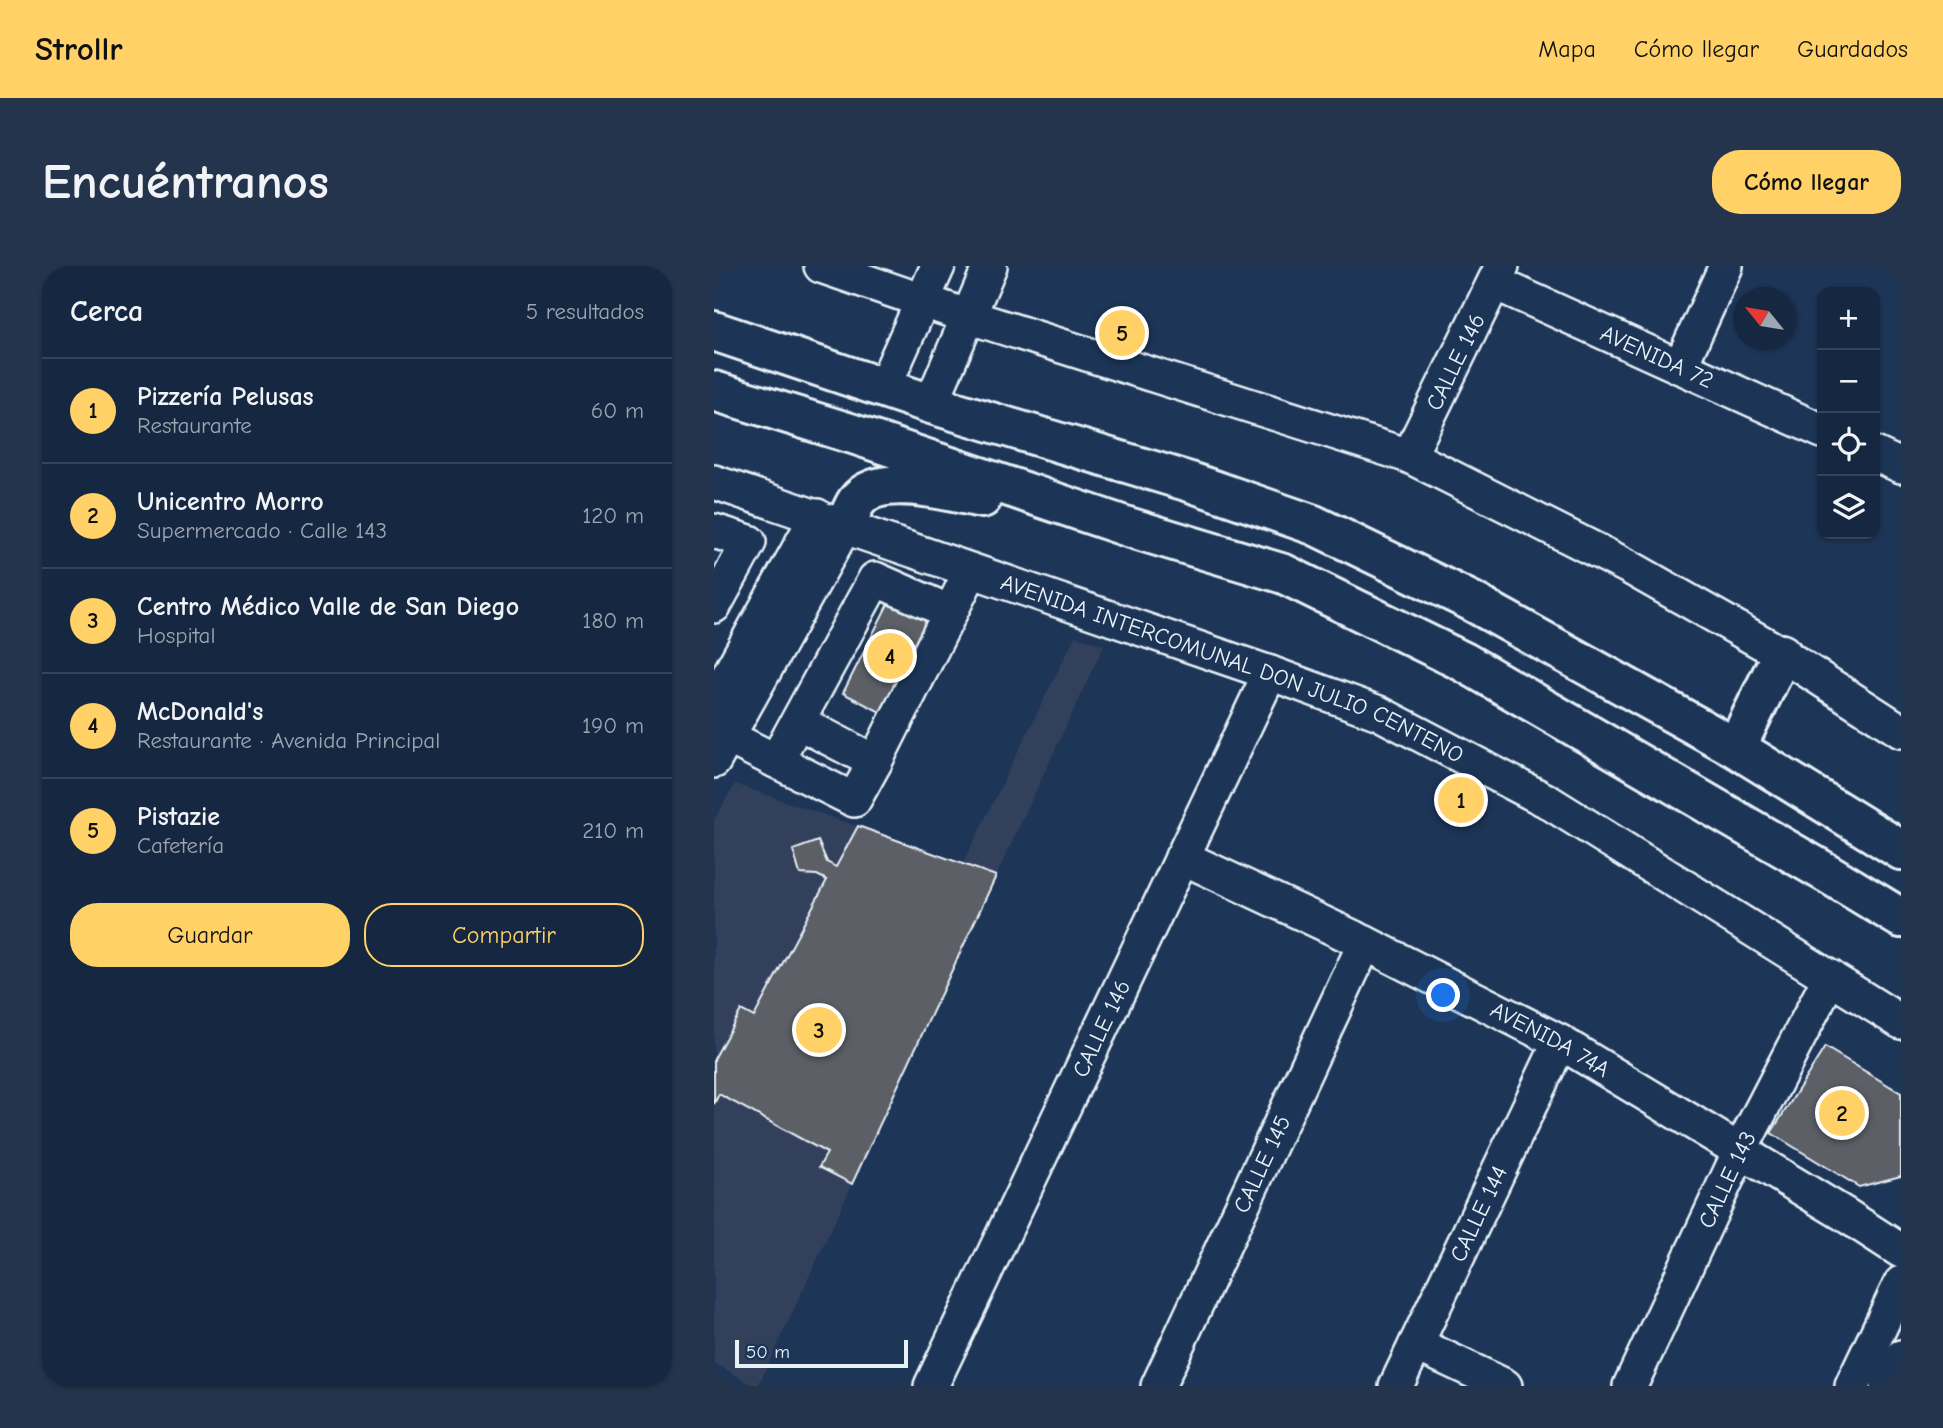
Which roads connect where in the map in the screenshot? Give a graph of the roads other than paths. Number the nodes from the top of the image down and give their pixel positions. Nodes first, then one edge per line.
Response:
1 (821, 266) edge
2 (938, 266) edge
3 (990, 266) edge
4 (1726, 266) edge
5 (1499, 274) edge
6 (922, 301) junction
7 (967, 316) junction
8 (714, 331) edge
9 (1680, 367) junction
10 (883, 389) junction
11 (723, 398) edge
12 (931, 404) junction
13 (1817, 429) edge
14 (1409, 456) junction
15 (1880, 456) edge
16 (1901, 466) edge
17 (714, 482) edge
18 (831, 521) junction
19 (1128, 527) junction
20 (714, 531) edge
21 (971, 571) junction
22 (714, 606) edge
23 (950, 612) junction
24 (1782, 654) junction
25 (1269, 673) junction
26 (714, 702) edge
27 (798, 722) junction
28 (1901, 731) edge
29 (718, 743) edge
30 (1736, 748) junction
31 (776, 761) junction
32 (875, 762) junction
33 (1901, 850) edge
34 (1182, 857) junction
35 (1901, 918) edge
36 (1365, 943) junction
37 (1829, 978) junction
38 (1901, 1022) edge
39 (1560, 1042) junction
40 (1740, 1152) junction
41 (1901, 1251) edge
42 (1901, 1283) edge
43 (1416, 1344) junction
44 (1901, 1357) edge
45 (931, 1386) edge
46 (1158, 1386) edge
47 (1396, 1386) edge
48 (1505, 1386) edge
49 (1630, 1386) edge
50 (1852, 1386) edge
51 (1887, 1386) edge

1 - 6 street
2 - 6 street
3 - 7 street
4 - 9 street
5 - 9 street, AVENIDA 72
5 - 14 street, CALLE 146
6 - 7 street
6 - 10 street
7 - 12 street
7 - 14 street
8 - 10 main road
9 - 13 street, AVENIDA 72
10 - 12 main road
11 - 19 main road
12 - 30 main road
14 - 24 street
15 - 16 street
17 - 18 street, AVENIDA INTERCOMUNAL DON JULIO CENTENO
18 - 19 main road
18 - 21 street, AVENIDA INTERCOMUNAL DON JULIO CENTENO
18 - 26 street
18 - 29 street
19 - 35 main road
20 - 22 street
21 - 23 street
21 - 25 street, AVENIDA INTERCOMUNAL DON JULIO CENTENO
23 - 27 street
23 - 32 street
24 - 28 street
24 - 30 main road
25 - 34 street, CALLE 146
25 - 37 street, AVENIDA INTERCOMUNAL DON JULIO CENTENO
27 - 31 street
27 - 32 street
29 - 31 street
30 - 33 main road
31 - 32 street
34 - 36 street, AVENIDA 74A
34 - 45 street, CALLE 146
36 - 39 street, AVENIDA 74A
36 - 46 street, CALLE 145
37 - 38 street, AVENIDA INTERCOMUNAL DON JULIO CENTENO
37 - 40 street, CALLE 143
39 - 40 street, AVENIDA 74A
39 - 43 street, CALLE 144
40 - 41 street, AVENIDA 74A
40 - 49 street, CALLE 143
42 - 50 street
43 - 47 street, CALLE 144
43 - 48 street
44 - 51 street

